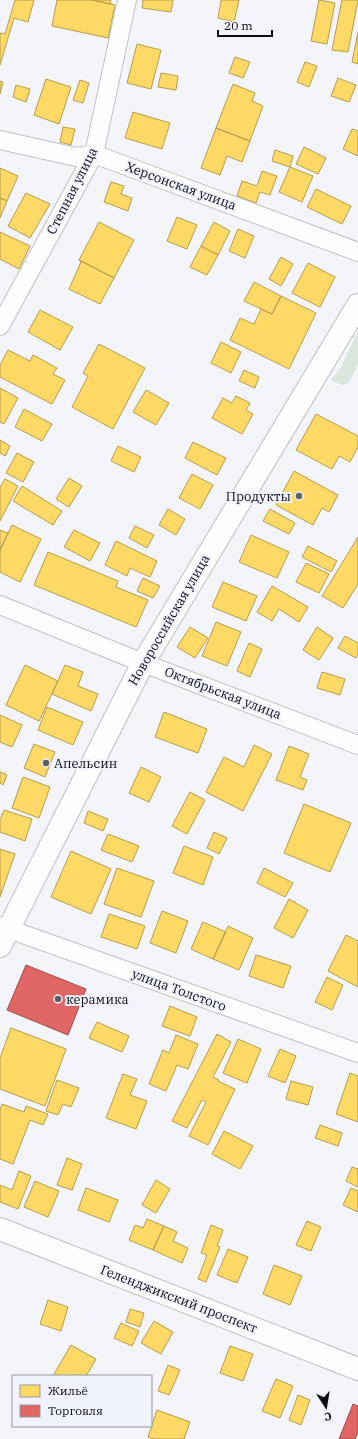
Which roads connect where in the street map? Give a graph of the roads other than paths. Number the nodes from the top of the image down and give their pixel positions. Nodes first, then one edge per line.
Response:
1 (127, 0) edge
2 (0, 140) edge
3 (94, 154) junction
4 (358, 252) edge
5 (358, 305) edge
6 (0, 326) edge
7 (0, 605) edge
8 (142, 663) junction
9 (358, 745) edge
10 (3, 934) edge
11 (358, 1053) edge
12 (0, 1228) edge
13 (358, 1369) edge

1 - 3 street, Степная улица
2 - 3 street, Херсонская улица
3 - 4 street, Херсонская улица
3 - 6 street, Степная улица
5 - 8 street, Новороссийская улица
7 - 8 street, Октябрьская улица
8 - 9 street, Октябрьская улица
8 - 10 street, Новороссийская улица
10 - 11 street, улица Толстого
12 - 13 street, Геленджикский проспект

